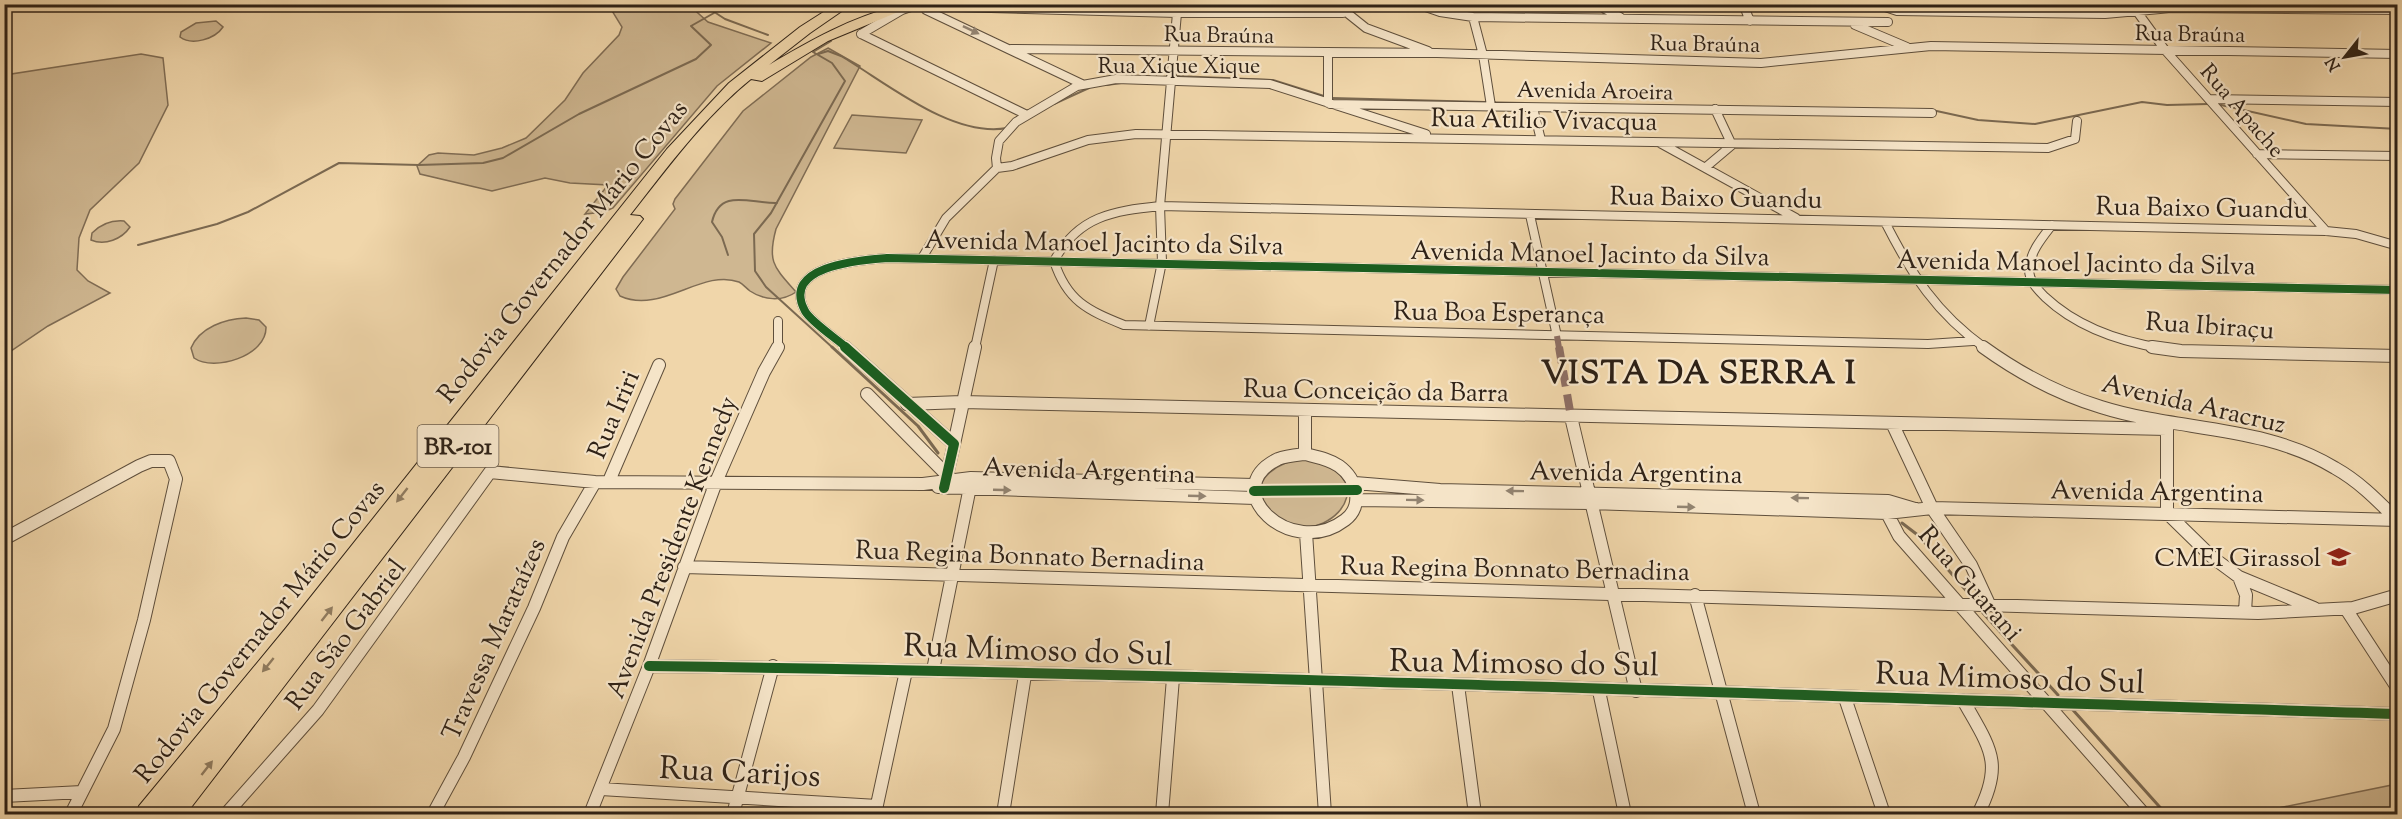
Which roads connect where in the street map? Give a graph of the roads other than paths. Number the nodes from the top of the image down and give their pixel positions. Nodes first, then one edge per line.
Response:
1 (823, 4) edge
2 (846, 4) edge
3 (860, 4) edge
4 (1336, 4) edge
5 (1417, 4) edge
6 (1596, 4) edge
7 (1743, 4) edge
8 (1876, 4) edge
9 (919, 5) edge
10 (944, 6) edge
11 (2134, 7) edge
12 (895, 8) edge
13 (1118, 8) edge
14 (2397, 9) edge
15 (1177, 13) junction
16 (1343, 14) junction
17 (942, 16) junction
18 (1473, 17) junction
19 (1625, 19) junction
20 (1750, 21) junction
21 (1849, 23) junction
22 (809, 32) junction
23 (1907, 47) junction
24 (786, 49) junction
25 (2165, 50) junction
26 (1174, 51) junction
27 (1437, 53) junction
28 (1030, 54) junction
29 (1328, 54) junction
30 (2397, 54) edge
31 (1483, 55) junction
32 (1172, 80) junction
33 (1082, 84) junction
34 (2209, 99) junction
35 (2397, 102) edge
36 (1490, 103) junction
37 (1329, 104) junction
38 (1533, 108) junction
39 (1715, 109) junction
40 (1932, 113) dead end
41 (1027, 115) junction
42 (2077, 121) dead end
43 (1166, 134) junction
44 (1445, 138) junction
45 (1541, 140) junction
46 (1656, 141) junction
47 (1732, 145) junction
48 (2257, 154) junction
49 (2397, 156) edge
50 (1706, 167) junction
51 (997, 168) junction
52 (1160, 206) junction
53 (1530, 215) junction
54 (1799, 220) junction
55 (1885, 222) junction
56 (2052, 225) junction
57 (2326, 231) junction
58 (2397, 246) edge
59 (922, 258) junction
60 (994, 260) junction
61 (1054, 261) junction
62 (1162, 262) junction
63 (1545, 274) junction
64 (1916, 280) junction
65 (2032, 283) junction
66 (2397, 290) edge
67 (778, 321) dead end
68 (1149, 326) junction
69 (1557, 336) junction
70 (1973, 341) junction
71 (2397, 356) edge
72 (659, 365) dead end
73 (867, 394) dead end
74 (962, 402) junction
75 (907, 404) junction
76 (1305, 411) junction
77 (1571, 417) junction
78 (1892, 423) junction
79 (2167, 424) junction
80 (954, 444) junction
81 (1305, 453) junction
82 (490, 471) joint
83 (945, 481) junction
84 (595, 482) junction
85 (609, 482) junction
86 (717, 482) junction
87 (971, 483) junction
88 (1355, 483) junction
89 (1254, 485) junction
90 (1255, 498) junction
91 (1589, 498) junction
92 (1357, 500) junction
93 (1932, 508) junction
94 (1915, 509) junction
95 (1887, 513) junction
96 (2167, 513) junction
97 (2397, 520) edge
98 (1306, 533) junction
99 (4, 539) edge
100 (684, 567) junction
101 (952, 576) junction
102 (2239, 578) junction
103 (1307, 585) junction
104 (1616, 594) junction
105 (1695, 595) junction
106 (2397, 595) edge
107 (1960, 604) junction
108 (1989, 604) junction
109 (2346, 609) junction
110 (2322, 611) junction
111 (2245, 612) junction
112 (649, 666) junction
113 (773, 666) junction
114 (933, 670) junction
115 (906, 671) junction
116 (1025, 675) junction
117 (1173, 678) junction
118 (1317, 684) junction
119 (1458, 685) junction
120 (2397, 689) edge
121 (1599, 691) junction
122 (1636, 691) junction
123 (1719, 693) junction
124 (1845, 698) junction
125 (1963, 700) junction
126 (2046, 703) junction
127 (2397, 714) edge
128 (601, 789) junction
129 (82, 792) junction
130 (4, 796) edge
131 (738, 799) junction
132 (876, 810) edge
133 (71, 814) edge
134 (147, 814) edge
135 (172, 814) edge
136 (226, 814) edge
137 (433, 814) edge
138 (590, 814) edge
139 (733, 814) edge
140 (1004, 814) edge
141 (1162, 814) edge
142 (1325, 814) edge
143 (1475, 814) edge
144 (1625, 814) edge
145 (1754, 814) edge
146 (1884, 814) edge
147 (1978, 814) edge
148 (2145, 814) edge

1 - 22 main road
2 - 22 main road, Rodovia Governador Mário Covas / BR-101
3 - 22 main road, Rodovia Governador Mário Covas / BR-101
4 - 16 street
5 - 18 street
6 - 19 street
7 - 20 street
8 - 11 street
8 - 21 street
9 - 10 street
9 - 12 street
9 - 17 street
10 - 13 street
10 - 17 street
11 - 14 street
11 - 25 street, Rua Apache
12 - 22 main road
12 - 41 street
13 - 15 street
15 - 16 street
15 - 26 street
16 - 27 street
17 -> 28 street, Rua Braúna
18 - 19 street
18 - 31 street
19 - 20 street
20 - 21 street
21 - 23 street
22 - 24 main road
22 - 24 main road, Rodovia Governador Mário Covas / BR-101
23 - 25 street, Rua Braúna
23 - 31 street, Rua Braúna
24 -> 134 main road, Rodovia Governador Mário Covas / BR-101
135 -> 24 main road, Rodovia Governador Mário Covas / BR-101
25 - 30 street, Rua Braúna
25 - 34 street, Rua Apache
26 - 28 street, Rua Braúna
26 - 29 street, Rua Braúna
26 - 32 street
27 - 29 street, Rua Braúna
27 - 31 street, Rua Braúna
28 - 33 street
29 - 37 street
31 - 36 street
32 - 33 street, Rua Xique Xique
32 - 37 street, Rua Xique Xique
32 - 43 street
33 - 41 street, Rua Xique Xique
34 - 35 street
34 - 48 street, Rua Apache
36 - 37 street, Avenida Aroeira
36 - 38 street, Avenida Aroeira
37 - 44 street, Rua Xique Xique
38 - 39 street, Avenida Aroeira
38 - 45 street
39 - 40 street, Avenida Aroeira
39 - 47 street
41 - 51 street, Rua Xique Xique
42 - 47 street, Rua Atilio Vivacqua
43 - 44 street, Rua Atilio Vivacqua
43 - 51 street, Rua Atilio Vivacqua
43 - 52 street
44 - 45 street, Rua Atilio Vivacqua
45 - 46 street, Rua Atilio Vivacqua
46 - 47 street, Rua Atilio Vivacqua
46 - 50 street
47 - 50 street
48 - 49 street
48 - 57 street, Rua Apache
50 - 54 street
51 - 59 street
52 - 53 street, Rua Baixo Guandu
52 - 61 street, Rua Baixo Guandu
52 - 62 street
53 - 54 street, Rua Baixo Guandu
53 - 63 street
54 - 55 street, Rua Baixo Guandu
55 - 56 street, Rua Baixo Guandu
55 - 64 street, Avenida Aracruz
56 - 57 street, Rua Baixo Guandu
56 - 65 street
57 - 58 street, Rua Baixo Guandu
59 - 60 street, Avenida Manoel Jacinto da Silva
59 - 75 street, Avenida Manoel Jacinto da Silva
60 - 61 street, Avenida Manoel Jacinto da Silva
60 - 74 street
61 - 62 street, Avenida Manoel Jacinto da Silva
61 - 68 street, Rua Boa Esperança
62 - 63 street, Avenida Manoel Jacinto da Silva
62 - 68 street
63 - 64 street, Avenida Manoel Jacinto da Silva
63 - 69 street
64 - 65 street, Avenida Manoel Jacinto da Silva
64 - 70 street, Avenida Aracruz
65 - 66 street, Avenida Manoel Jacinto da Silva
65 - 71 street, Rua Ibiraçu
67 - 86 street, Avenida Presidente Kennedy
68 - 69 street, Rua Boa Esperança
69 - 70 street, Rua Boa Esperança
70 - 79 street, Avenida Aracruz
72 - 85 street, Rua Iriri
73 - 83 street
74 - 75 street, Rua Conceição da Barra
74 - 76 street, Rua Conceição da Barra
74 - 80 street
75 - 80 street
76 - 77 street, Rua Conceição da Barra
76 - 81 street
77 - 78 street, Rua Conceição da Barra
77 - 91 street
78 - 79 street, Rua Conceição da Barra
78 - 93 street
79 - 96 street
79 - 97 street, Avenida Aracruz
80 - 83 street
81 - 88 street
81 - 89 street
82 - 84 street, Avenida Argentina
82 - 136 street, Rua São Gabriel
83 - 86 street, Avenida Argentina
83 - 87 street, Avenida Argentina
84 - 85 street, Avenida Argentina
84 - 137 street, Travessa Marataízes
85 - 86 street, Avenida Argentina
86 - 100 street, Avenida Presidente Kennedy
87 - 89 street, Avenida Argentina
87 -> 90 street, Avenida Argentina
87 - 101 street
91 -> 88 street, Avenida Argentina
88 - 92 street
89 - 90 street
90 - 98 street
92 -> 91 street, Avenida Argentina
94 -> 91 street, Avenida Argentina
91 -> 95 street, Avenida Argentina
91 - 104 street
92 - 98 street
93 - 94 street, Avenida Argentina
93 - 96 street, Avenida Argentina
93 - 108 street
94 - 95 street, Avenida Argentina
95 - 107 street, Rua Guarani
96 - 97 street, Avenida Argentina
96 - 102 street
98 - 103 street
99 - 129 street
100 - 101 street, Rua Regina Bonnato Bernadina
100 - 112 street, Avenida Presidente Kennedy
101 - 103 street, Rua Regina Bonnato Bernadina
101 - 114 street
102 - 110 street
102 - 111 street
103 - 104 street, Rua Regina Bonnato Bernadina
103 - 118 street
104 - 105 street, Rua Regina Bonnato Bernadina
104 - 122 street
105 - 107 street, Rua Regina Bonnato Bernadina
105 - 123 street
106 - 109 street, Rua Regina Bonnato Bernadina
107 - 108 street, Rua Regina Bonnato Bernadina
107 - 126 street, Rua Guarani
108 - 111 street, Rua Regina Bonnato Bernadina
109 - 110 street, Rua Regina Bonnato Bernadina
109 - 120 street
110 - 111 street, Rua Regina Bonnato Bernadina
112 - 113 street, Rua Mimoso do Sul
112 - 128 street, Avenida Presidente Kennedy
113 - 115 street, Rua Mimoso do Sul
113 - 131 street
114 - 115 street, Rua Mimoso do Sul
114 - 116 street, Rua Mimoso do Sul
115 - 132 street
116 - 117 street, Rua Mimoso do Sul
116 - 140 street
117 - 118 street, Rua Mimoso do Sul
117 - 141 street
118 - 119 street, Rua Mimoso do Sul
118 - 142 street
119 - 121 street, Rua Mimoso do Sul
119 - 143 street
121 - 122 street, Rua Mimoso do Sul
121 - 144 street
122 - 123 street, Rua Mimoso do Sul
123 - 124 street, Rua Mimoso do Sul
123 - 145 street
124 - 125 street, Rua Mimoso do Sul
124 - 146 street
125 - 126 street, Rua Mimoso do Sul
125 - 147 street
126 - 127 street, Rua Mimoso do Sul
126 - 148 street, Rua Guarani
128 - 131 street, Rua Carijos
128 - 138 street, Avenida Presidente Kennedy
129 - 130 street
129 - 133 street
131 - 132 street, Rua Carijos
131 - 139 street

